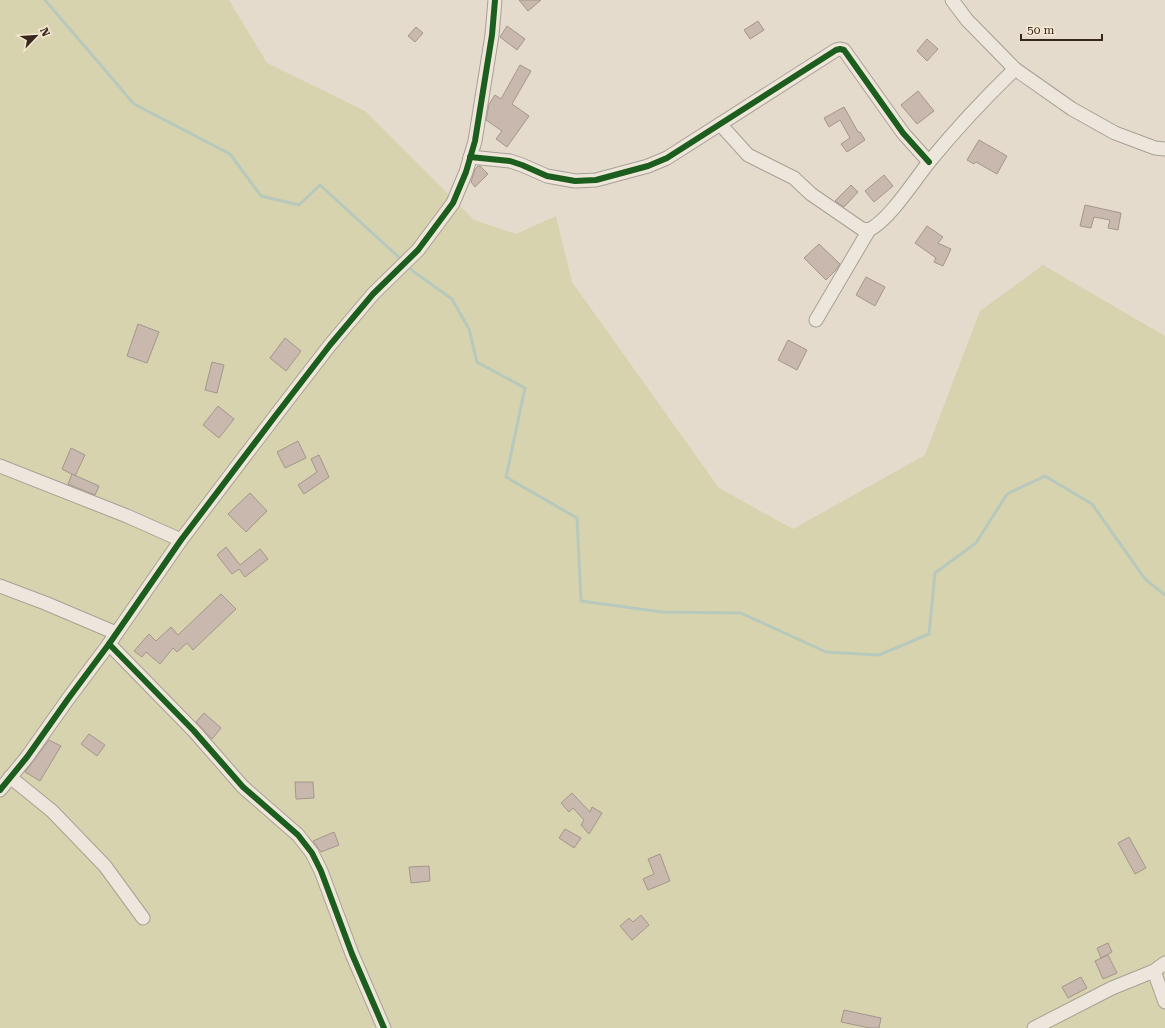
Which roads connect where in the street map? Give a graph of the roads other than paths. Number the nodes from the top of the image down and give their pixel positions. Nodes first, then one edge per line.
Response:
1 (495, 0) edge
2 (952, 0) edge
3 (1015, 69) junction
4 (720, 124) junction
5 (1165, 150) edge
6 (470, 157) junction
7 (929, 162) junction
8 (869, 230) junction
9 (816, 320) dead end
10 (0, 466) edge
11 (181, 540) junction
12 (0, 586) edge
13 (112, 639) junction
14 (10, 777) junction
15 (0, 790) edge
16 (143, 918) dead end
17 (1165, 963) edge
18 (1154, 971) junction
19 (1165, 1002) edge
20 (384, 1028) edge
21 (1034, 1028) edge

1 - 6 street
2 - 3 street
3 - 5 street
3 - 7 street
4 - 6 street
4 - 7 street
4 - 8 street
6 - 11 street
7 - 8 street
8 - 9 street
10 - 11 street
11 - 13 street
12 - 13 street
13 - 14 street
13 - 20 street
14 - 15 street
14 - 16 street
17 - 18 street
18 - 19 street
18 - 21 street

